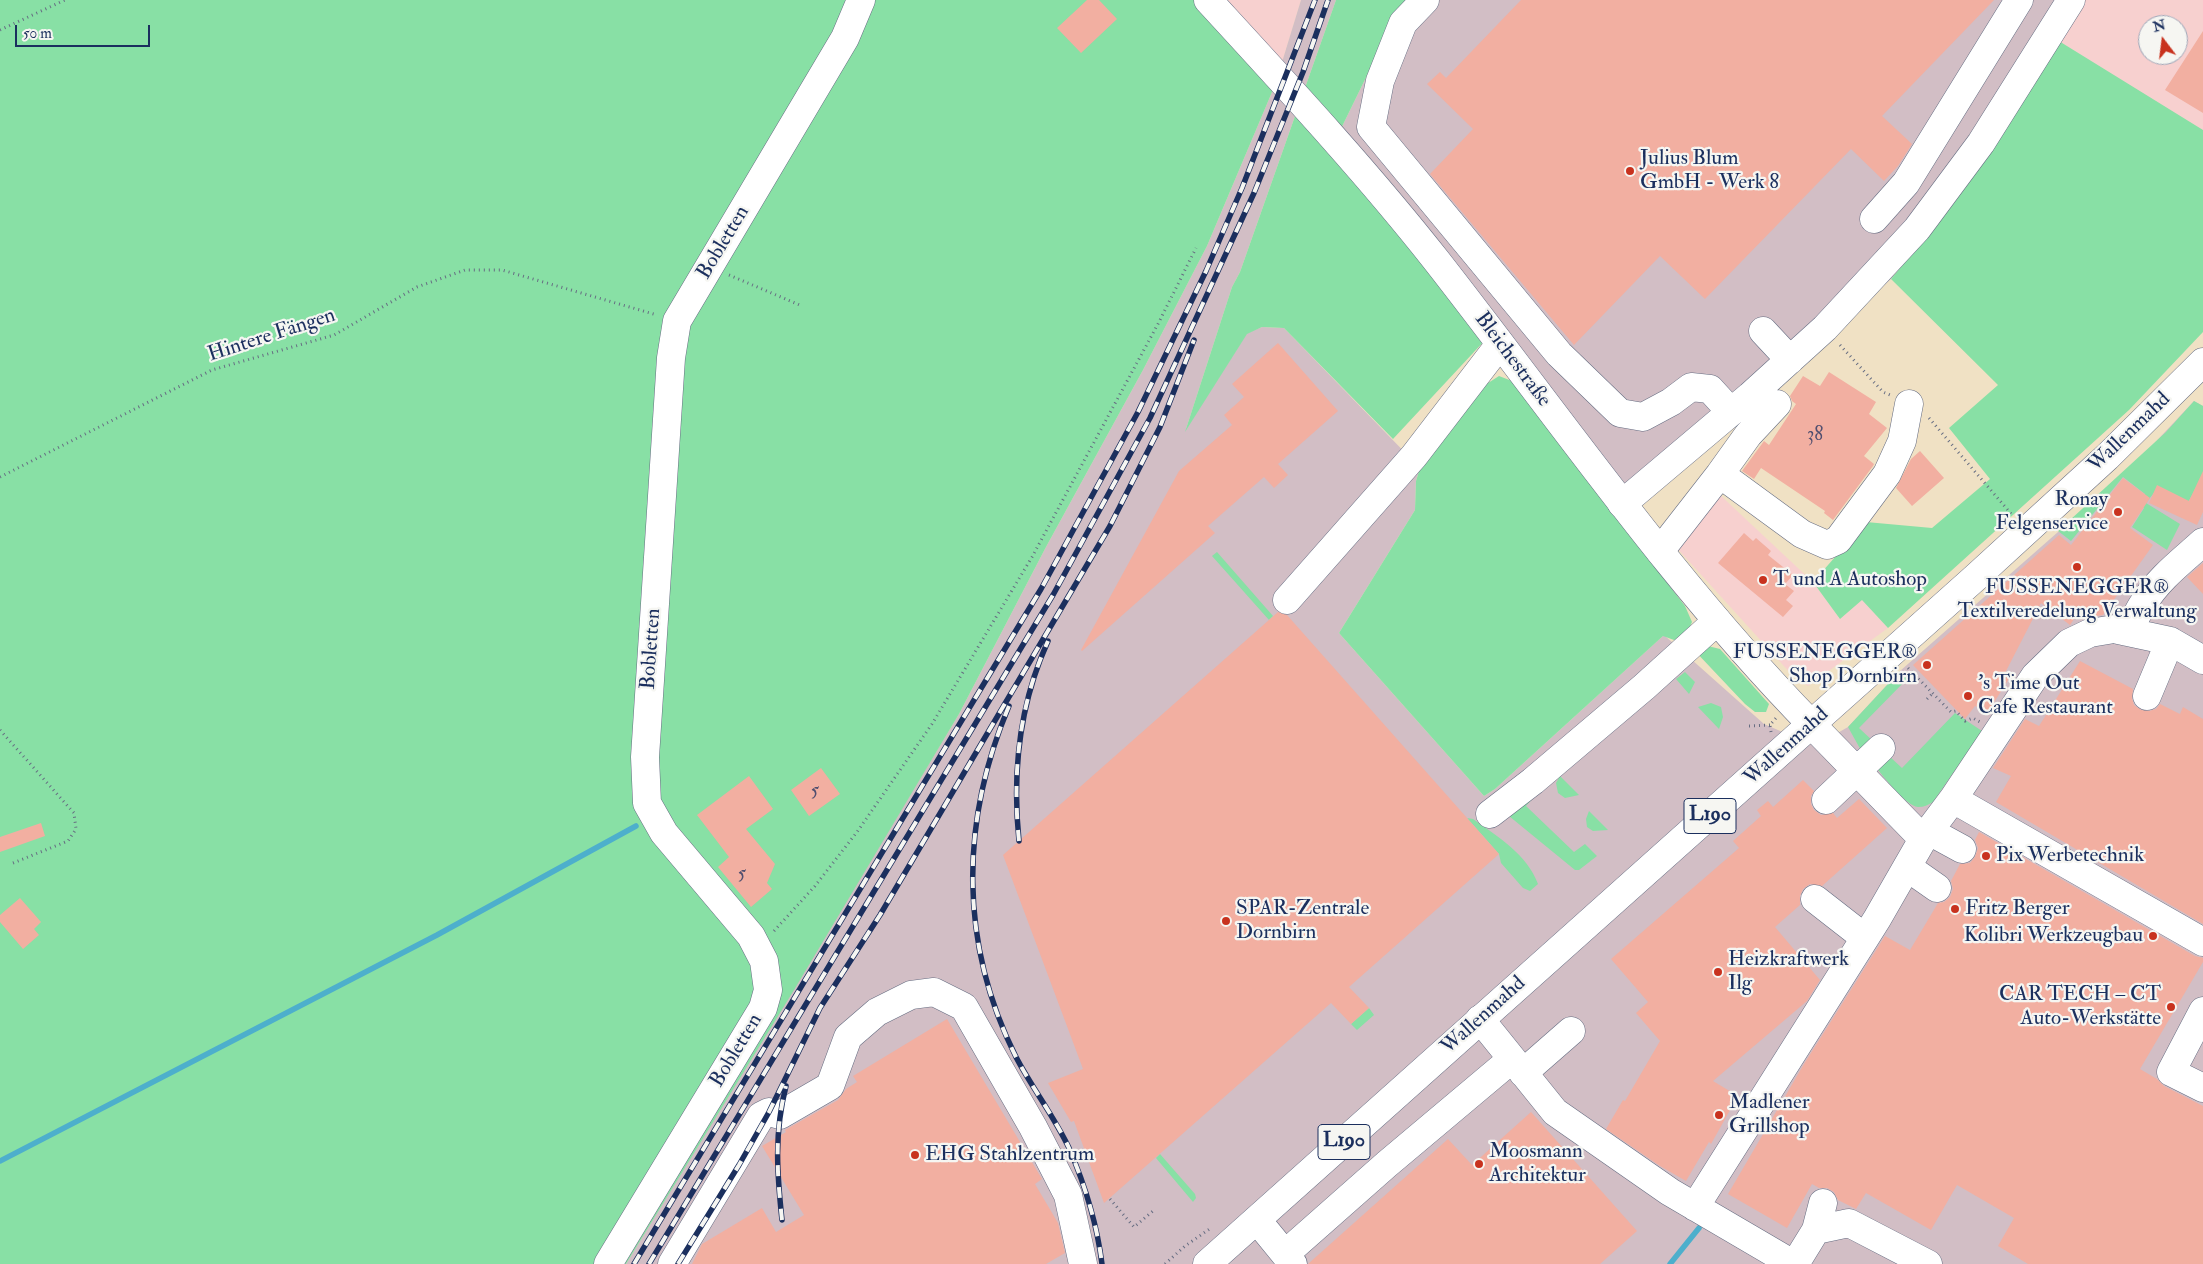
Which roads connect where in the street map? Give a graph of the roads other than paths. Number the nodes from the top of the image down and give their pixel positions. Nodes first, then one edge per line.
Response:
1 (860, 0) edge
2 (1208, 0) edge
3 (1425, 0) edge
4 (2019, 0) edge
5 (2071, 0) edge
6 (1874, 219) dead end
7 (1763, 331) dead end
8 (1500, 344) junction
9 (1790, 360) junction
10 (2203, 362) edge
11 (1777, 404) dead end
12 (1909, 404) dead end
13 (1731, 412) junction
14 (1720, 474) junction
15 (1622, 504) junction
16 (2203, 542) edge
17 (1660, 551) junction
18 (1287, 600) dead end
19 (1717, 621) junction
20 (2128, 631) junction
21 (2170, 642) junction
22 (2203, 660) edge
23 (2147, 696) dead end
24 (1812, 725) junction
25 (1881, 748) dead end
26 (1857, 771) junction
27 (1953, 799) junction
28 (1826, 800) dead end
29 (1490, 814) dead end
30 (1926, 835) junction
31 (1962, 849) dead end
32 (1907, 867) junction
33 (1937, 888) dead end
34 (1816, 899) dead end
35 (1865, 938) junction
36 (2203, 942) edge
37 (2203, 1011) edge
38 (1480, 1019) junction
39 (1571, 1031) dead end
40 (1517, 1066) junction
41 (2203, 1088) edge
42 (1823, 1203) dead end
43 (1695, 1207) junction
44 (1256, 1220) junction
45 (1816, 1230) junction
46 (1289, 1259) edge
47 (608, 1264) edge
48 (672, 1264) edge
49 (1083, 1264) edge
50 (1207, 1264) edge
51 (1794, 1264) edge
52 (1928, 1264) edge

1 - 47 street, Bobletten
2 - 8 street, Bleichestraße
3 - 13 street
4 - 6 street
5 - 9 street
7 - 9 street
8 - 15 street, Bleichestraße
8 - 18 street
9 - 13 street
10 - 24 street, Wallenmahd / L190
11 - 14 street
12 - 14 street
13 - 15 street
14 - 17 street
15 - 17 street, Bleichestraße
16 - 20 street
17 - 19 street, Bleichestraße
19 - 24 street, Bleichestraße
19 - 29 street
20 - 21 street
20 - 27 street
21 - 22 street
21 - 23 street
24 - 26 street, Bleichestraße
24 - 38 street, Wallenmahd / L190
25 - 26 street
26 - 28 street
26 - 30 street, Bleichestraße
27 - 30 street
27 - 36 street
30 - 31 street, Bleichestraße
30 - 32 street
32 - 33 street
32 - 35 street
34 - 35 street
35 - 43 street
37 - 41 street
38 - 40 street
38 - 44 street, Wallenmahd / L190
39 - 40 street
40 - 43 street
40 - 46 street
42 - 45 street
43 - 51 street
44 - 46 street
44 - 50 street, Wallenmahd / L190
45 - 51 street
45 - 52 street
48 - 49 street

